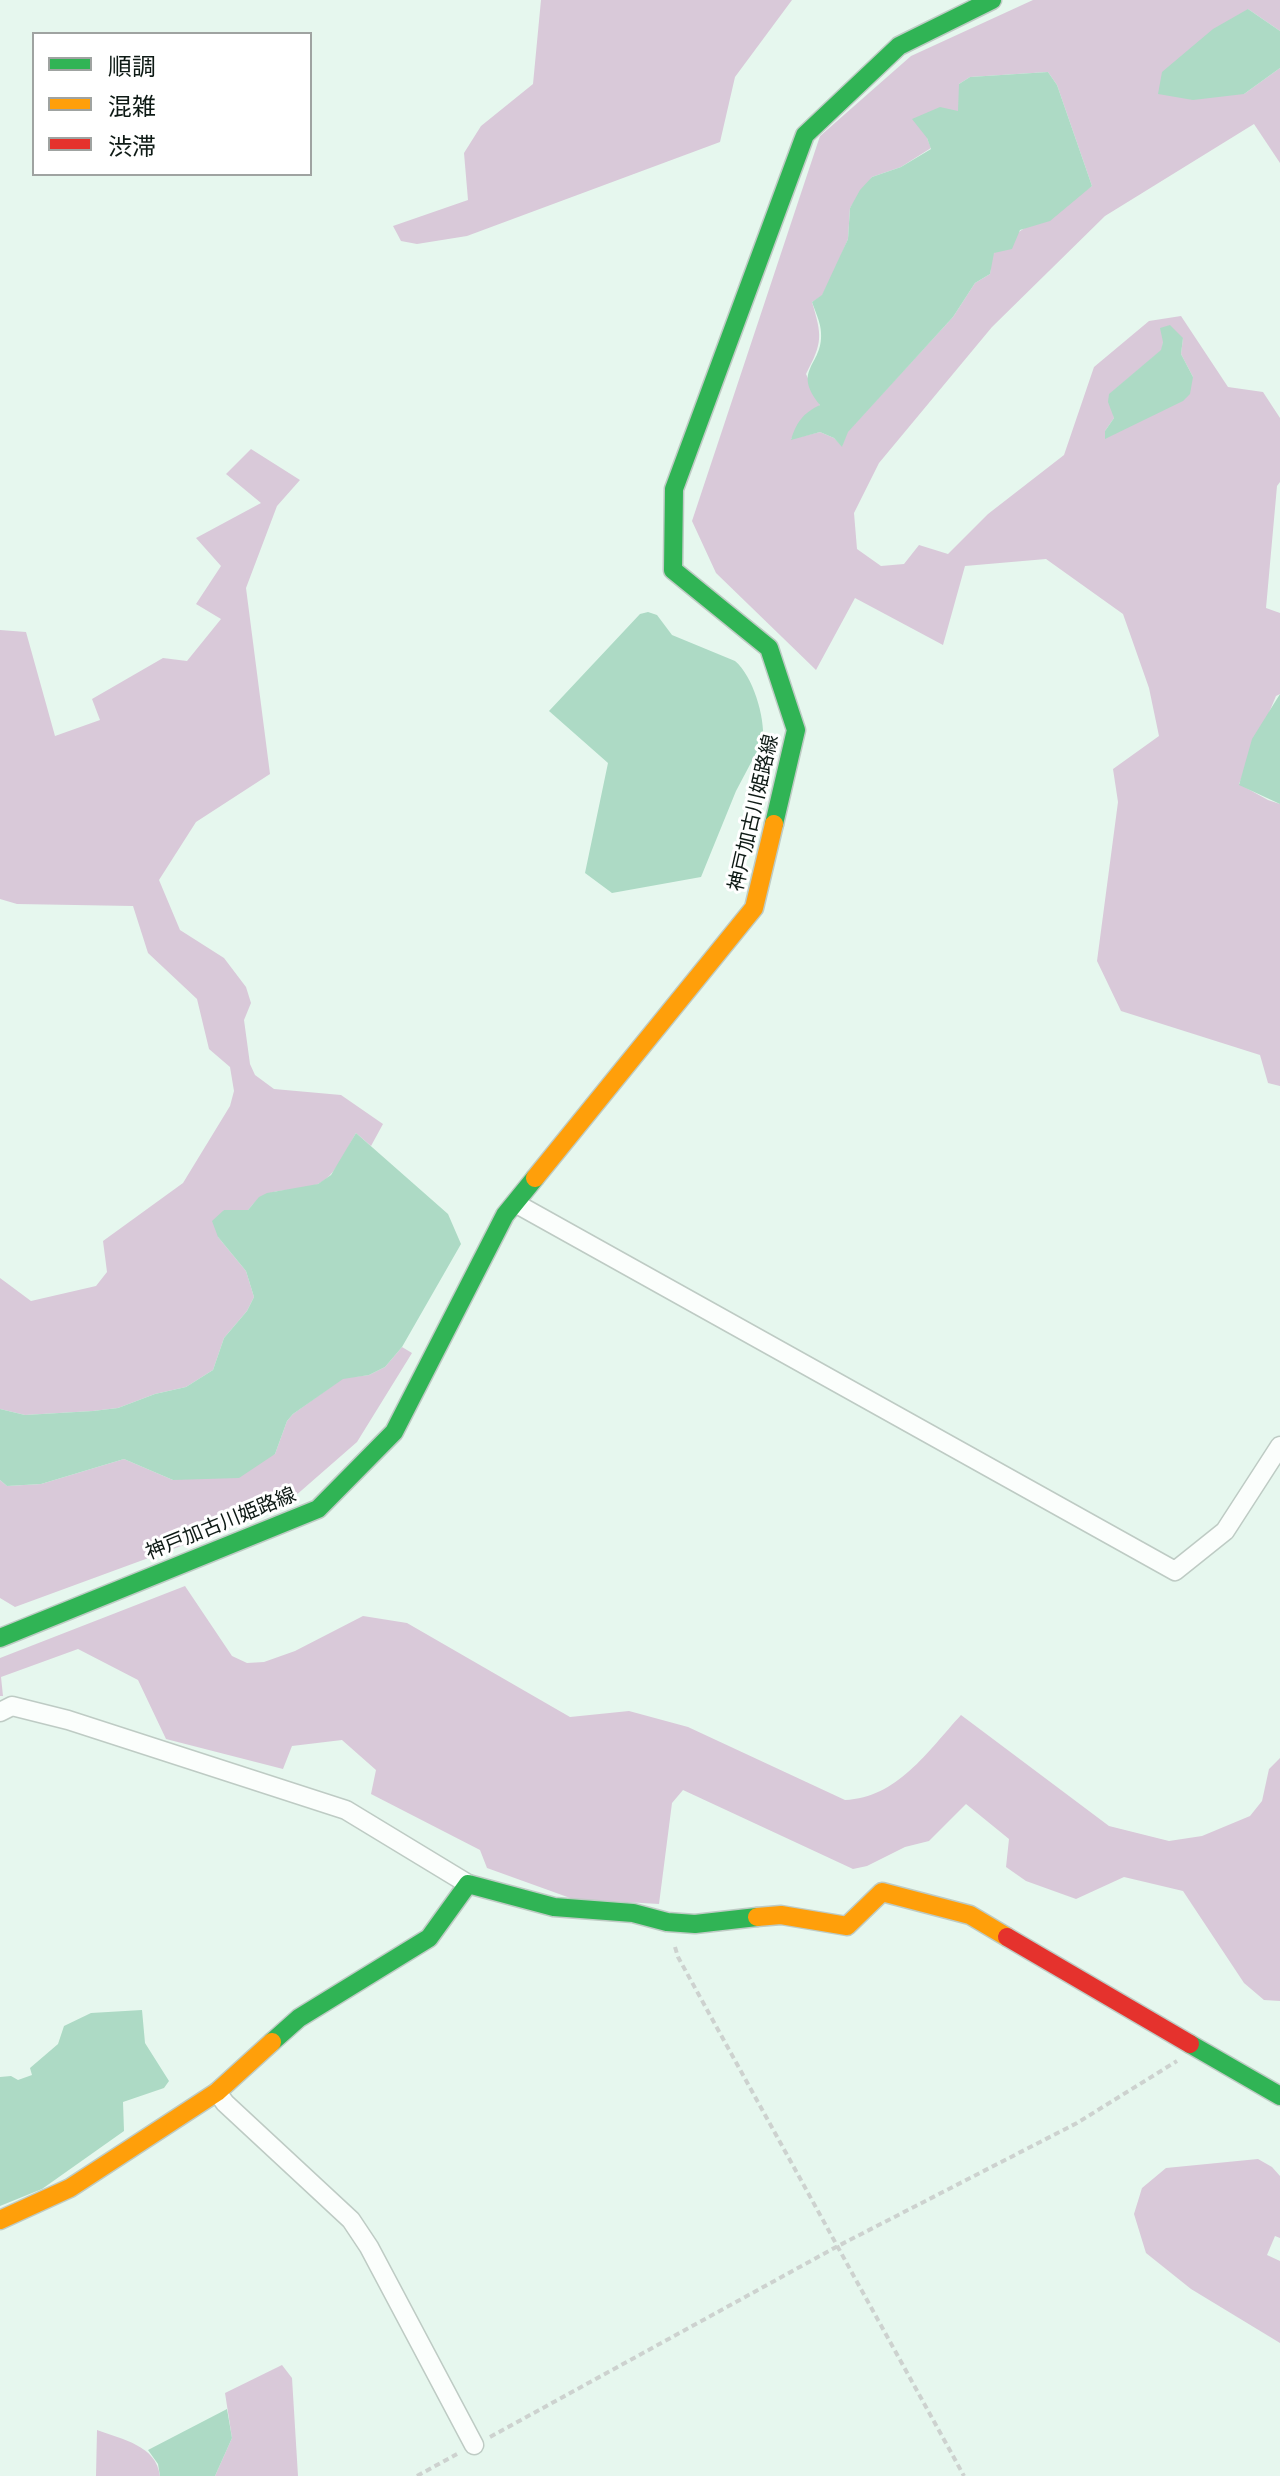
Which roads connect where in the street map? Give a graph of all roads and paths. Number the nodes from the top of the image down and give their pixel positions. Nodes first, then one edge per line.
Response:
1 (992, 0) edge
2 (515, 1203) junction
3 (1280, 1446) edge
4 (0, 1638) edge
5 (0, 1712) edge
6 (468, 1884) junction
7 (667, 1922) junction
8 (1196, 2049) junction
9 (217, 2092) junction
10 (1280, 2096) edge
11 (0, 2220) edge
12 (838, 2246) junction
13 (474, 2445) junction
14 (417, 2476) edge
15 (964, 2476) edge

1 - 2 street, 神戸加古川姫路線
2 - 3 street
2 - 4 street, 神戸加古川姫路線
5 - 6 street
6 - 7 street
6 - 9 street
7 - 8 street
7 - 12 path
8 - 10 street
8 - 12 path
9 - 11 street
9 - 13 street
12 - 13 path
12 - 15 path
13 - 14 path

